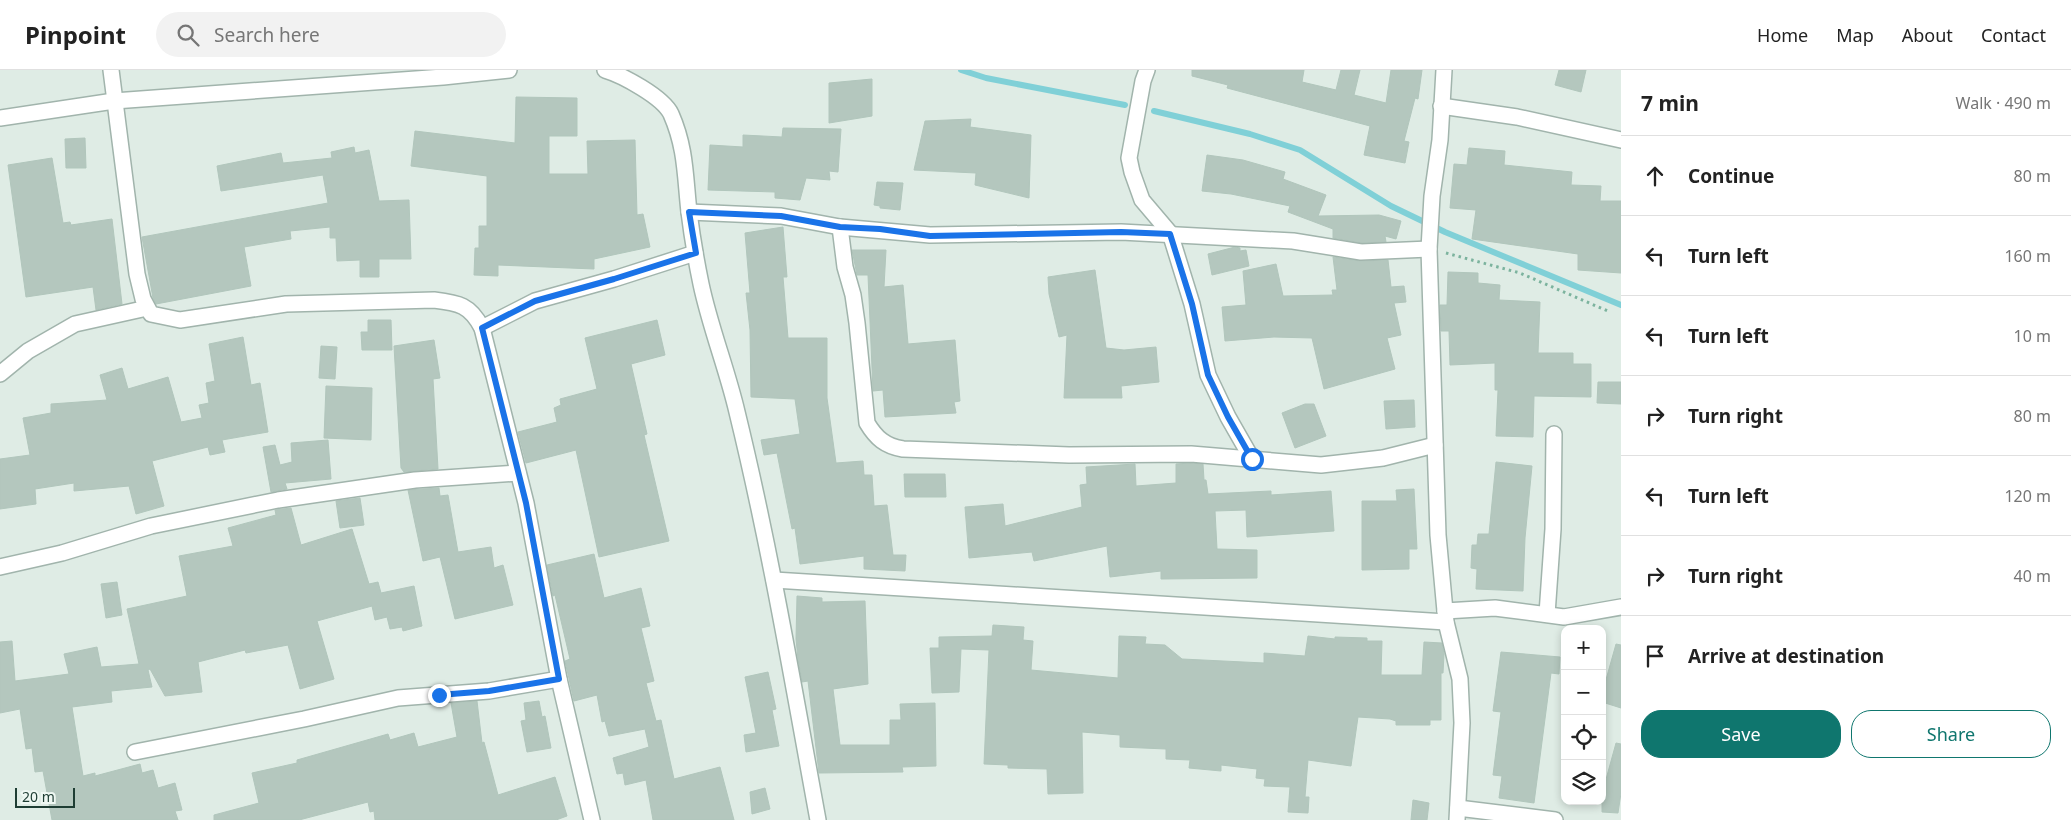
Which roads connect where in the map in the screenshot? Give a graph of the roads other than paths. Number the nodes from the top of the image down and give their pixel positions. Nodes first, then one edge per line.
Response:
1 (111, 70) edge
2 (508, 70) edge
3 (605, 70) edge
4 (1148, 70) edge
5 (1444, 70) edge
6 (114, 101) junction
7 (1441, 106) junction
8 (0, 118) edge
9 (1621, 140) edge
10 (689, 212) junction
11 (840, 227) junction
12 (1170, 234) junction
13 (1430, 242) junction
14 (696, 253) junction
15 (147, 308) junction
16 (482, 328) junction
17 (0, 374) edge
18 (1554, 434) dead end
19 (1435, 445) junction
20 (1252, 459) junction
21 (518, 473) junction
22 (0, 567) edge
23 (774, 580) junction
24 (1621, 607) edge
25 (1547, 614) junction
26 (1445, 616) junction
27 (559, 679) junction
28 (135, 752) dead end
29 (1458, 814) edge
30 (592, 820) edge
31 (818, 820) edge
32 (1555, 820) edge

1 - 6 street
2 - 6 street
3 - 10 street
4 - 12 street
5 - 7 street
6 - 8 street
6 - 15 street
7 - 9 street
7 - 13 street
10 - 11 street
10 - 14 street
11 - 12 street
11 - 20 street
12 - 13 street
12 - 20 street
13 - 19 street
14 - 16 street
14 - 23 street
15 - 16 street
15 - 17 street
16 - 21 street
18 - 25 street
19 - 20 street
19 - 26 street
21 - 22 street
21 - 27 street
23 - 26 street
23 - 31 street
24 - 25 street
25 - 26 street
26 - 29 street
27 - 28 street
27 - 30 street
29 - 32 street

